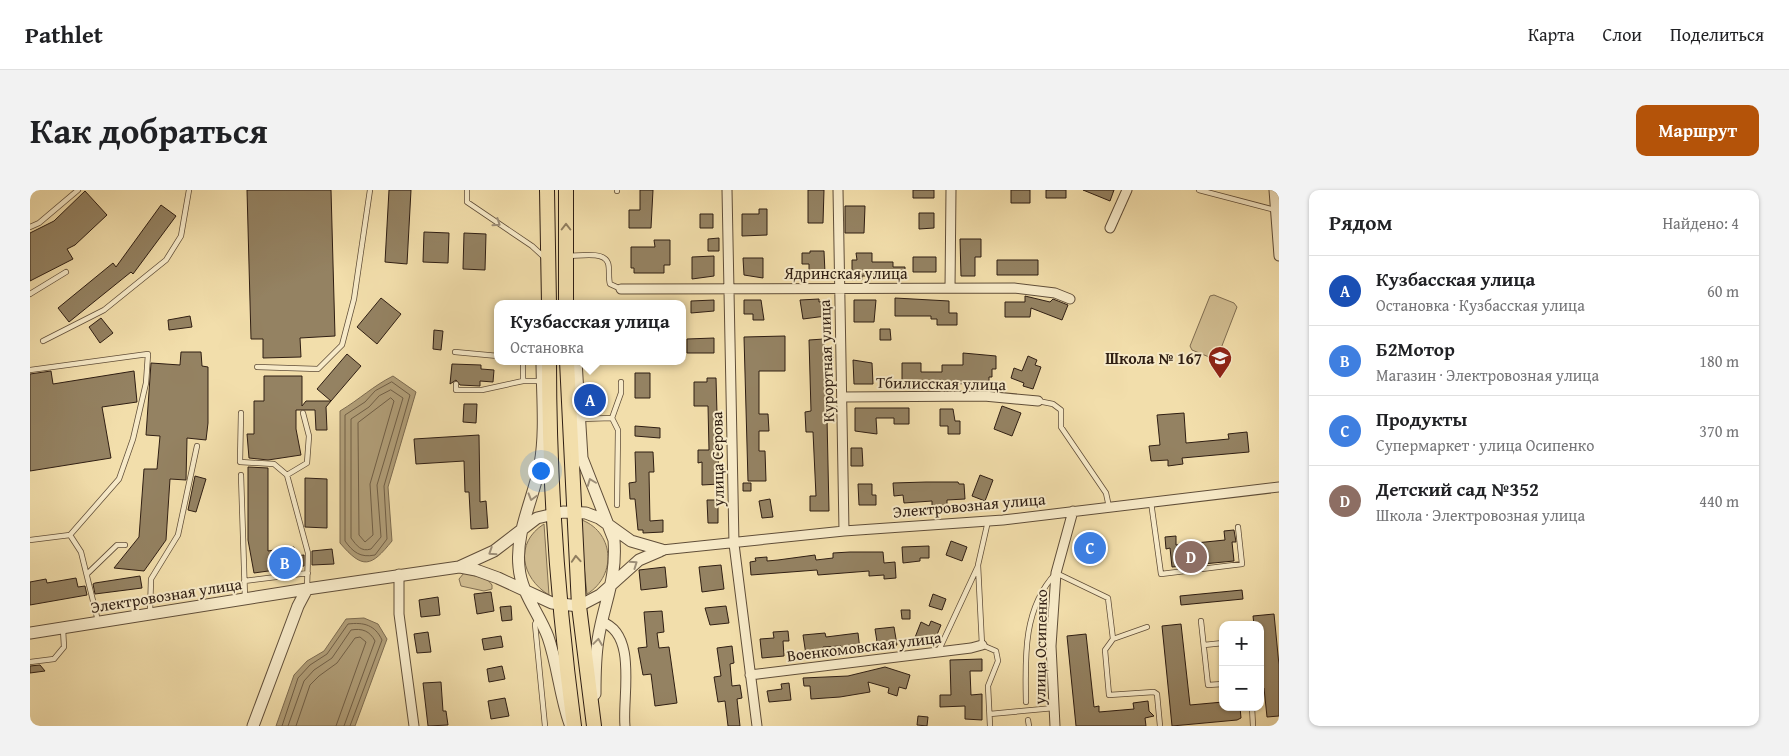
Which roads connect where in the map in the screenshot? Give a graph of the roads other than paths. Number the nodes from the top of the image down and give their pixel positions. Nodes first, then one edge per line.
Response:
1 (78, 190) edge
2 (189, 190) edge
3 (370, 190) edge
4 (466, 190) edge
5 (547, 190) edge
6 (566, 190) edge
7 (727, 190) edge
8 (838, 190) edge
9 (951, 190) edge
10 (1127, 190) edge
11 (1199, 190) edge
12 (1274, 190) edge
13 (1277, 210) edge
14 (30, 227) edge
15 (1110, 228) dead end
16 (1279, 256) edge
17 (566, 260) junction
18 (548, 261) junction
19 (66, 272) dead end
20 (728, 288) junction
21 (839, 288) junction
22 (950, 288) junction
23 (621, 289) joint
24 (30, 294) edge
25 (1070, 299) dead end
26 (543, 300) edge
27 (548, 300) edge
28 (566, 300) edge
29 (571, 300) edge
30 (43, 341) dead end
31 (455, 352) dead end
32 (494, 356) edge
33 (523, 365) edge
34 (542, 365) edge
35 (548, 365) edge
36 (567, 365) edge
37 (576, 365) edge
38 (257, 367) dead end
39 (30, 370) edge
40 (523, 381) junction
41 (621, 382) dead end
42 (456, 384) dead end
43 (545, 386) junction
44 (843, 397) junction
45 (1038, 400) joint
46 (241, 413) dead end
47 (303, 413) dead end
48 (612, 418) junction
49 (578, 419) junction
50 (197, 446) dead end
51 (241, 475) dead end
52 (287, 475) junction
53 (1279, 487) edge
54 (1151, 502) junction
55 (617, 505) dead end
56 (1110, 507) junction
57 (573, 511) junction
58 (1073, 511) junction
59 (553, 513) junction
60 (988, 521) junction
61 (609, 527) junction
62 (1238, 527) dead end
63 (522, 530) junction
64 (844, 531) junction
65 (70, 535) junction
66 (30, 540) edge
67 (734, 544) junction
68 (125, 545) dead end
69 (662, 550) junction
70 (978, 565) junction
71 (459, 567) junction
72 (308, 573) junction
73 (1056, 573) junction
74 (87, 574) junction
75 (399, 574) junction
76 (244, 581) junction
77 (612, 585) junction
78 (307, 589) junction
79 (525, 591) junction
80 (245, 599) junction
81 (560, 606) junction
82 (579, 606) junction
83 (150, 613) junction
84 (538, 619) junction
85 (1201, 621) dead end
86 (99, 622) junction
87 (602, 622) junction
88 (1147, 627) dead end
89 (63, 629) junction
90 (30, 634) edge
91 (1112, 639) junction
92 (1219, 643) edge
93 (1204, 644) junction
94 (982, 645) junction
95 (938, 652) junction
96 (30, 662) edge
97 (750, 674) junction
98 (1219, 684) edge
99 (1026, 702) dead end
100 (1054, 708) junction
101 (1252, 711) edge
102 (990, 714) junction
103 (1028, 720) dead end
104 (253, 726) edge
105 (414, 726) edge
106 (545, 726) edge
107 (572, 726) edge
108 (594, 726) edge
109 (625, 726) edge
110 (756, 726) edge
111 (990, 726) edge
112 (1029, 726) edge
113 (1054, 726) edge
114 (1160, 726) edge
115 (1253, 726) edge

1 - 14 lane
2 - 30 lane
3 - 38 lane
4 -> 18 lane
5 - 18 main road
17 -> 6 main road
7 - 20 street, улица Серова
8 - 21 street, Курортная улица
9 - 22 street
10 - 15 street
11 - 13 lane
12 - 13 street
13 - 16 street
17 - 23 lane
17 - 28 main road
17 - 29 street
18 - 26 street
18 - 27 main road
19 - 24 lane
20 - 21 street, Ядринская улица
20 - 23 street, Ядринская улица
20 - 67 street, улица Серова
21 - 22 street, Ядринская улица
21 - 44 street, Курортная улица
22 - 25 street, Ядринская улица
31 - 32 lane
33 - 40 lane
34 - 43 street
35 - 43 main road
36 - 57 main road
37 - 49 street
39 - 65 lane
40 - 42 lane
40 - 43 lane
41 - 48 lane
43 - 59 main road
43 -> 63 street
44 - 45 street, Тбилисская улица
44 - 64 street, Курортная улица
45 - 56 lane
46 - 52 lane
47 - 52 lane
48 - 49 lane
48 - 55 lane
61 -> 49 street
50 - 83 lane
51 - 76 lane
52 - 72 lane
53 - 54 street, Электровозная улица
54 - 56 street, Электровозная улица
54 - 62 lane
56 - 58 street, Электровозная улица
57 - 59 street
57 - 61 street
82 -> 57 main road
58 - 60 street, Электровозная улица
58 - 73 street, улица Осипенко
59 - 63 street
59 - 81 main road
60 - 64 street, Электровозная улица
60 - 70 lane
61 - 69 street
61 - 77 street
63 -> 71 street
63 - 79 street
64 - 67 street, Электровозная улица
65 - 66 lane
65 - 74 lane
67 - 69 street, Электровозная улица
67 - 97 street, улица Серова
68 - 74 lane
77 -> 69 street
70 - 94 lane
70 - 95 lane
71 - 75 street, Электровозная улица
71 - 79 street
72 - 76 lane
72 - 78 lane
73 - 91 lane
73 - 99 lane
73 - 100 street, улица Осипенко
74 - 86 lane
75 - 78 street, Электровозная улица
75 - 105 street
76 - 80 lane
77 - 82 street
77 - 87 street
78 - 80 street, Электровозная улица
78 - 104 street
79 - 81 street
79 - 84 street
80 - 83 street, Электровозная улица
81 - 82 street
81 - 107 main road
82 - 108 main road
83 - 86 street, Электровозная улица
84 - 106 lane
84 - 107 street
85 - 93 lane
86 - 89 street, Электровозная улица
108 -> 87 street
87 - 109 street
88 - 91 lane
89 - 90 street, Электровозная улица
89 - 96 lane
91 - 114 lane
92 - 93 lane
93 - 98 lane
94 - 95 street, Военкомовская улица
94 - 102 lane
95 - 97 street, Военкомовская улица
97 - 110 street, улица Серова
100 - 102 lane
100 - 113 street, улица Осипенко
101 - 115 lane
102 - 111 lane
103 - 112 lane

